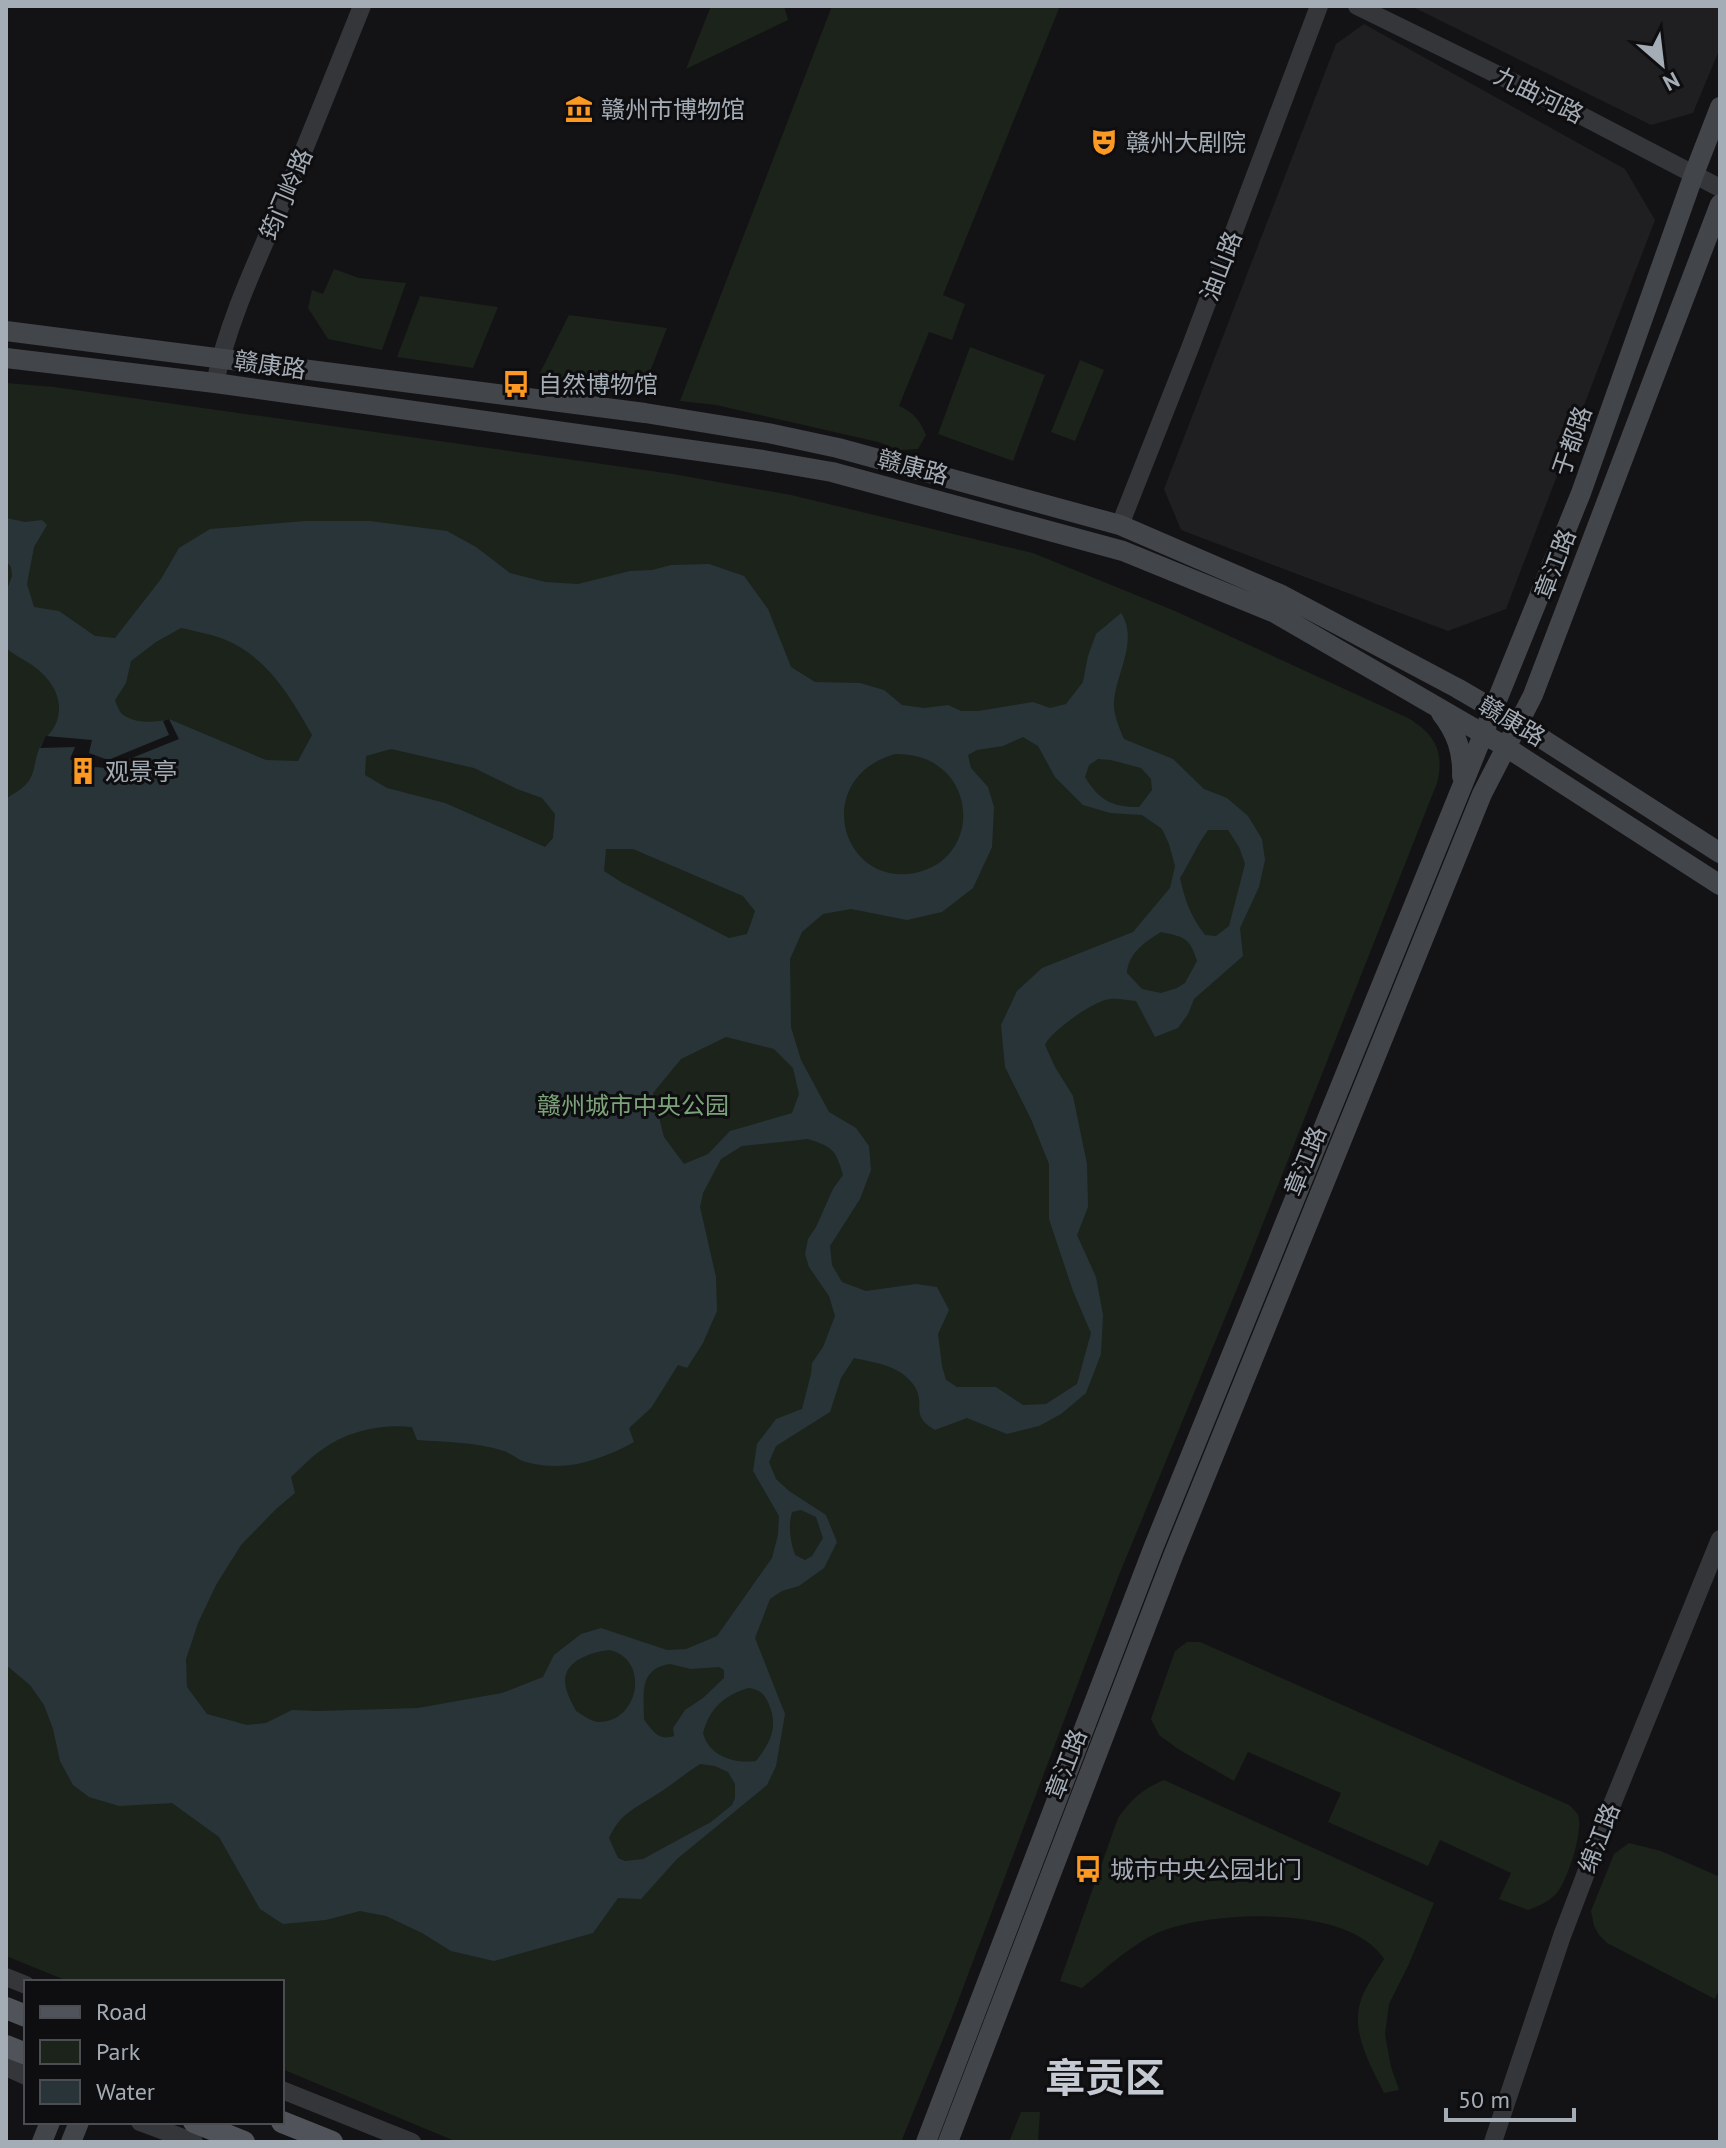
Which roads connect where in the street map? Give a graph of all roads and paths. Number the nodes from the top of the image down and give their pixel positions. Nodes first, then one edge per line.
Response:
1 (362, 6) edge
2 (1319, 6) edge
3 (1357, 6) edge
4 (1720, 107) edge
5 (1694, 174) junction
6 (1720, 188) edge
7 (1720, 204) edge
8 (6, 331) edge
9 (220, 357) junction
10 (6, 358) edge
11 (215, 383) junction
12 (1120, 525) junction
13 (1429, 702) junction
14 (1493, 709) junction
15 (1519, 724) junction
16 (1483, 734) junction
17 (1506, 747) junction
18 (1460, 788) junction
19 (1720, 853) edge
20 (1720, 885) edge
21 (1720, 1539) edge
22 (284, 2091) edge
23 (284, 2123) edge
24 (145, 2124) edge
25 (199, 2124) edge
26 (194, 2142) edge
27 (244, 2142) edge
28 (332, 2142) edge
29 (412, 2142) edge
30 (926, 2142) edge
31 (948, 2142) edge
32 (1493, 2142) edge

1 - 9 street, 筠门岭路
2 - 12 street, 油山路
3 - 5 street, 九曲河路
4 - 5 main road, 于都路
5 - 6 street, 九曲河路
5 - 14 main road, 于都路
7 - 15 main road, 章江路
8 - 9 main road, 赣康路
9 - 11 street, 筠门岭路
9 - 12 main road, 赣康路
10 - 11 main road, 赣康路
11 - 13 main road, 赣康路
12 - 14 main road, 赣康路
13 - 16 main road, 赣康路
13 - 18 main road
14 - 15 main road, 赣康路
14 - 16 main road, 于都路
15 - 17 main road, 章江路
15 - 19 main road, 赣康路
16 - 17 main road, 赣康路
16 - 18 main road, 于都路
17 - 20 main road, 赣康路
17 - 31 main road, 章江路
18 - 30 main road, 章江路
21 - 32 street, 绵江路
22 - 29 street
23 - 28 main road
24 - 26 street
25 - 27 main road

